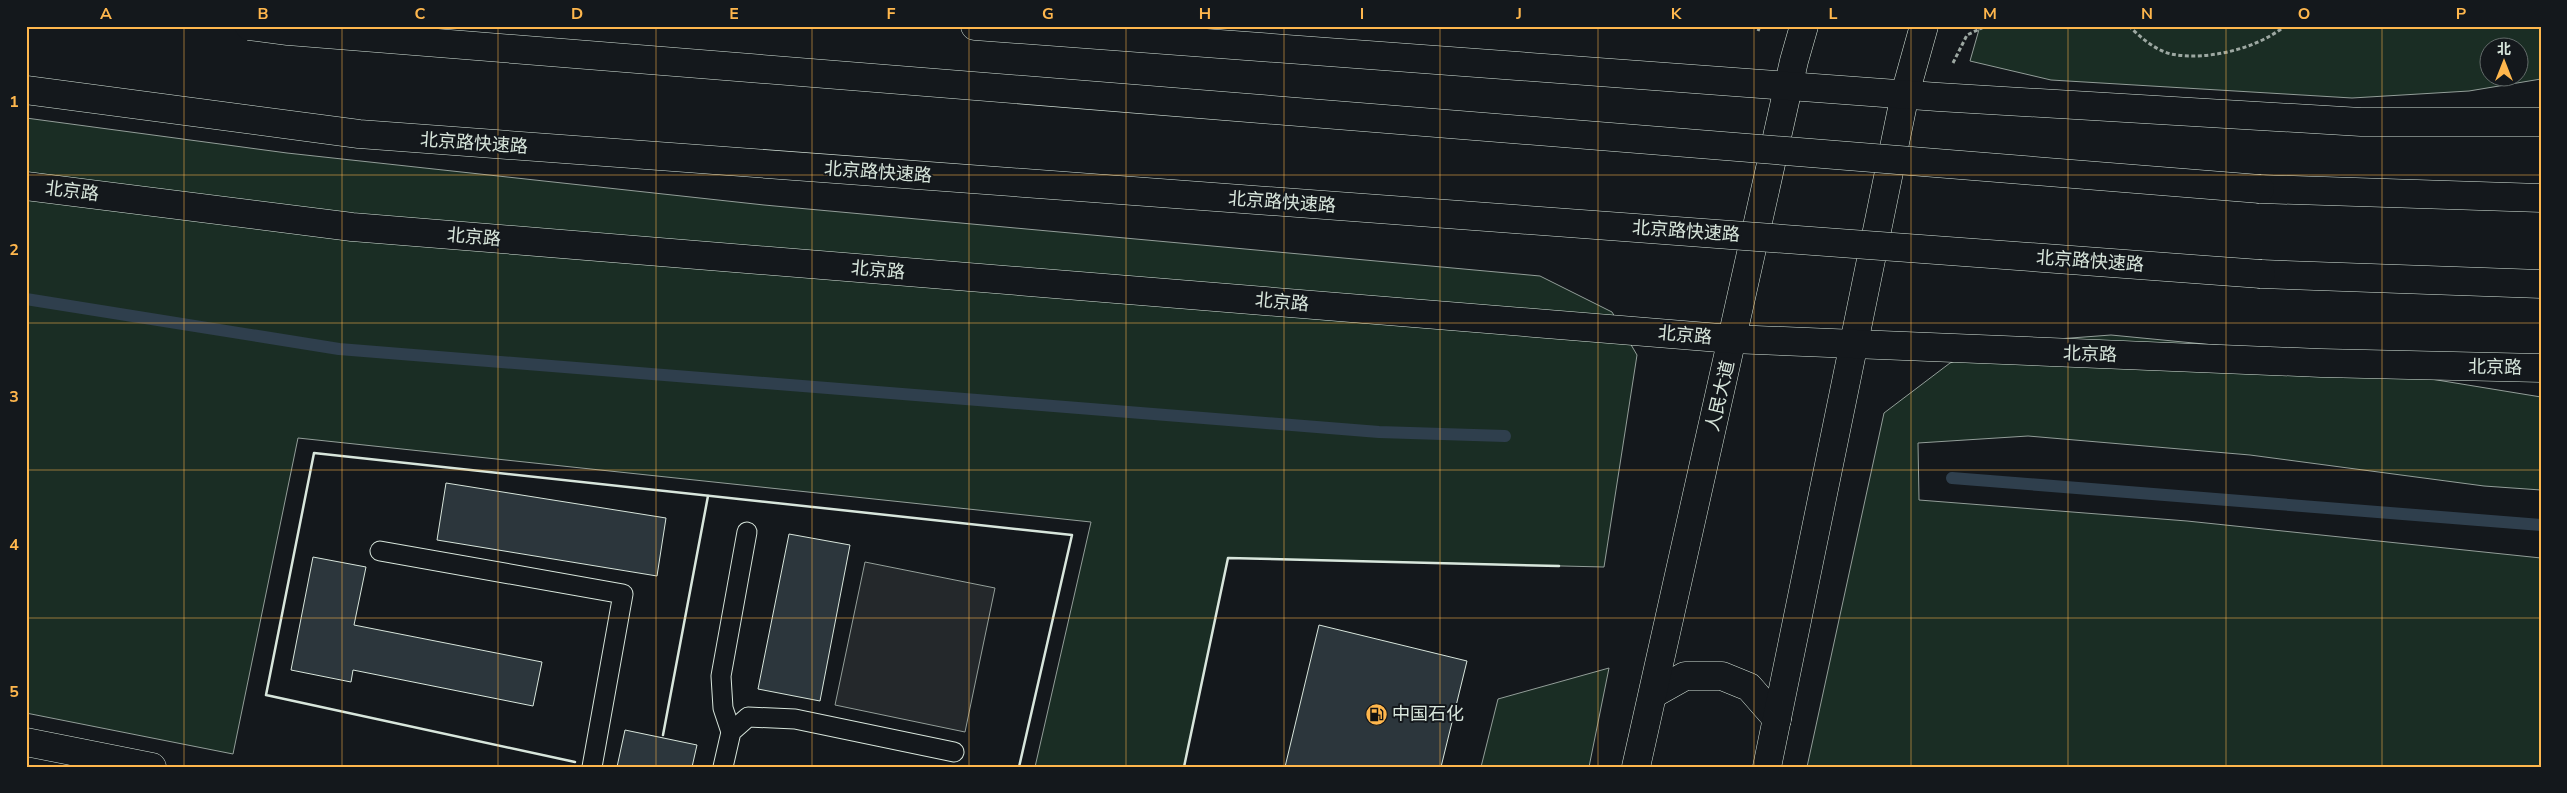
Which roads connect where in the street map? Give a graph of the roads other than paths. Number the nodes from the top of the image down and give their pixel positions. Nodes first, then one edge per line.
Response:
1 (249, 26) edge
2 (975, 26) edge
3 (1804, 26) edge
4 (1924, 26) edge
5 (1789, 86) junction
6 (26, 90) edge
7 (1905, 94) junction
8 (2541, 122) edge
9 (26, 186) edge
10 (2541, 198) edge
11 (2541, 284) edge
12 (1732, 339) junction
13 (1854, 344) junction
14 (2541, 368) edge
15 (747, 532) dead end
16 (380, 551) dead end
17 (1653, 694) junction
18 (1777, 719) junction
19 (730, 732) junction
20 (26, 742) edge
21 (954, 752) dead end
22 (152, 767) edge
23 (592, 767) edge
24 (723, 767) edge
25 (1636, 767) edge
26 (1767, 767) edge

1 - 10 main road, bridge
2 - 5 main road
3 - 5 main road, 人民大道
4 - 7 main road
5 - 7 main road
5 - 12 main road, 人民大道
6 - 11 main road, 北京路快速路, bridge
7 - 8 main road
7 - 13 main road
9 - 12 main road, 北京路
12 - 13 main road, 北京路
12 - 17 main road, 人民大道
13 - 14 main road, 北京路
13 - 18 main road
15 - 19 lane
16 - 23 lane
17 - 18 main road
17 - 25 main road, 人民大道
18 - 26 main road
19 - 21 lane
19 - 24 lane
20 - 22 main road

